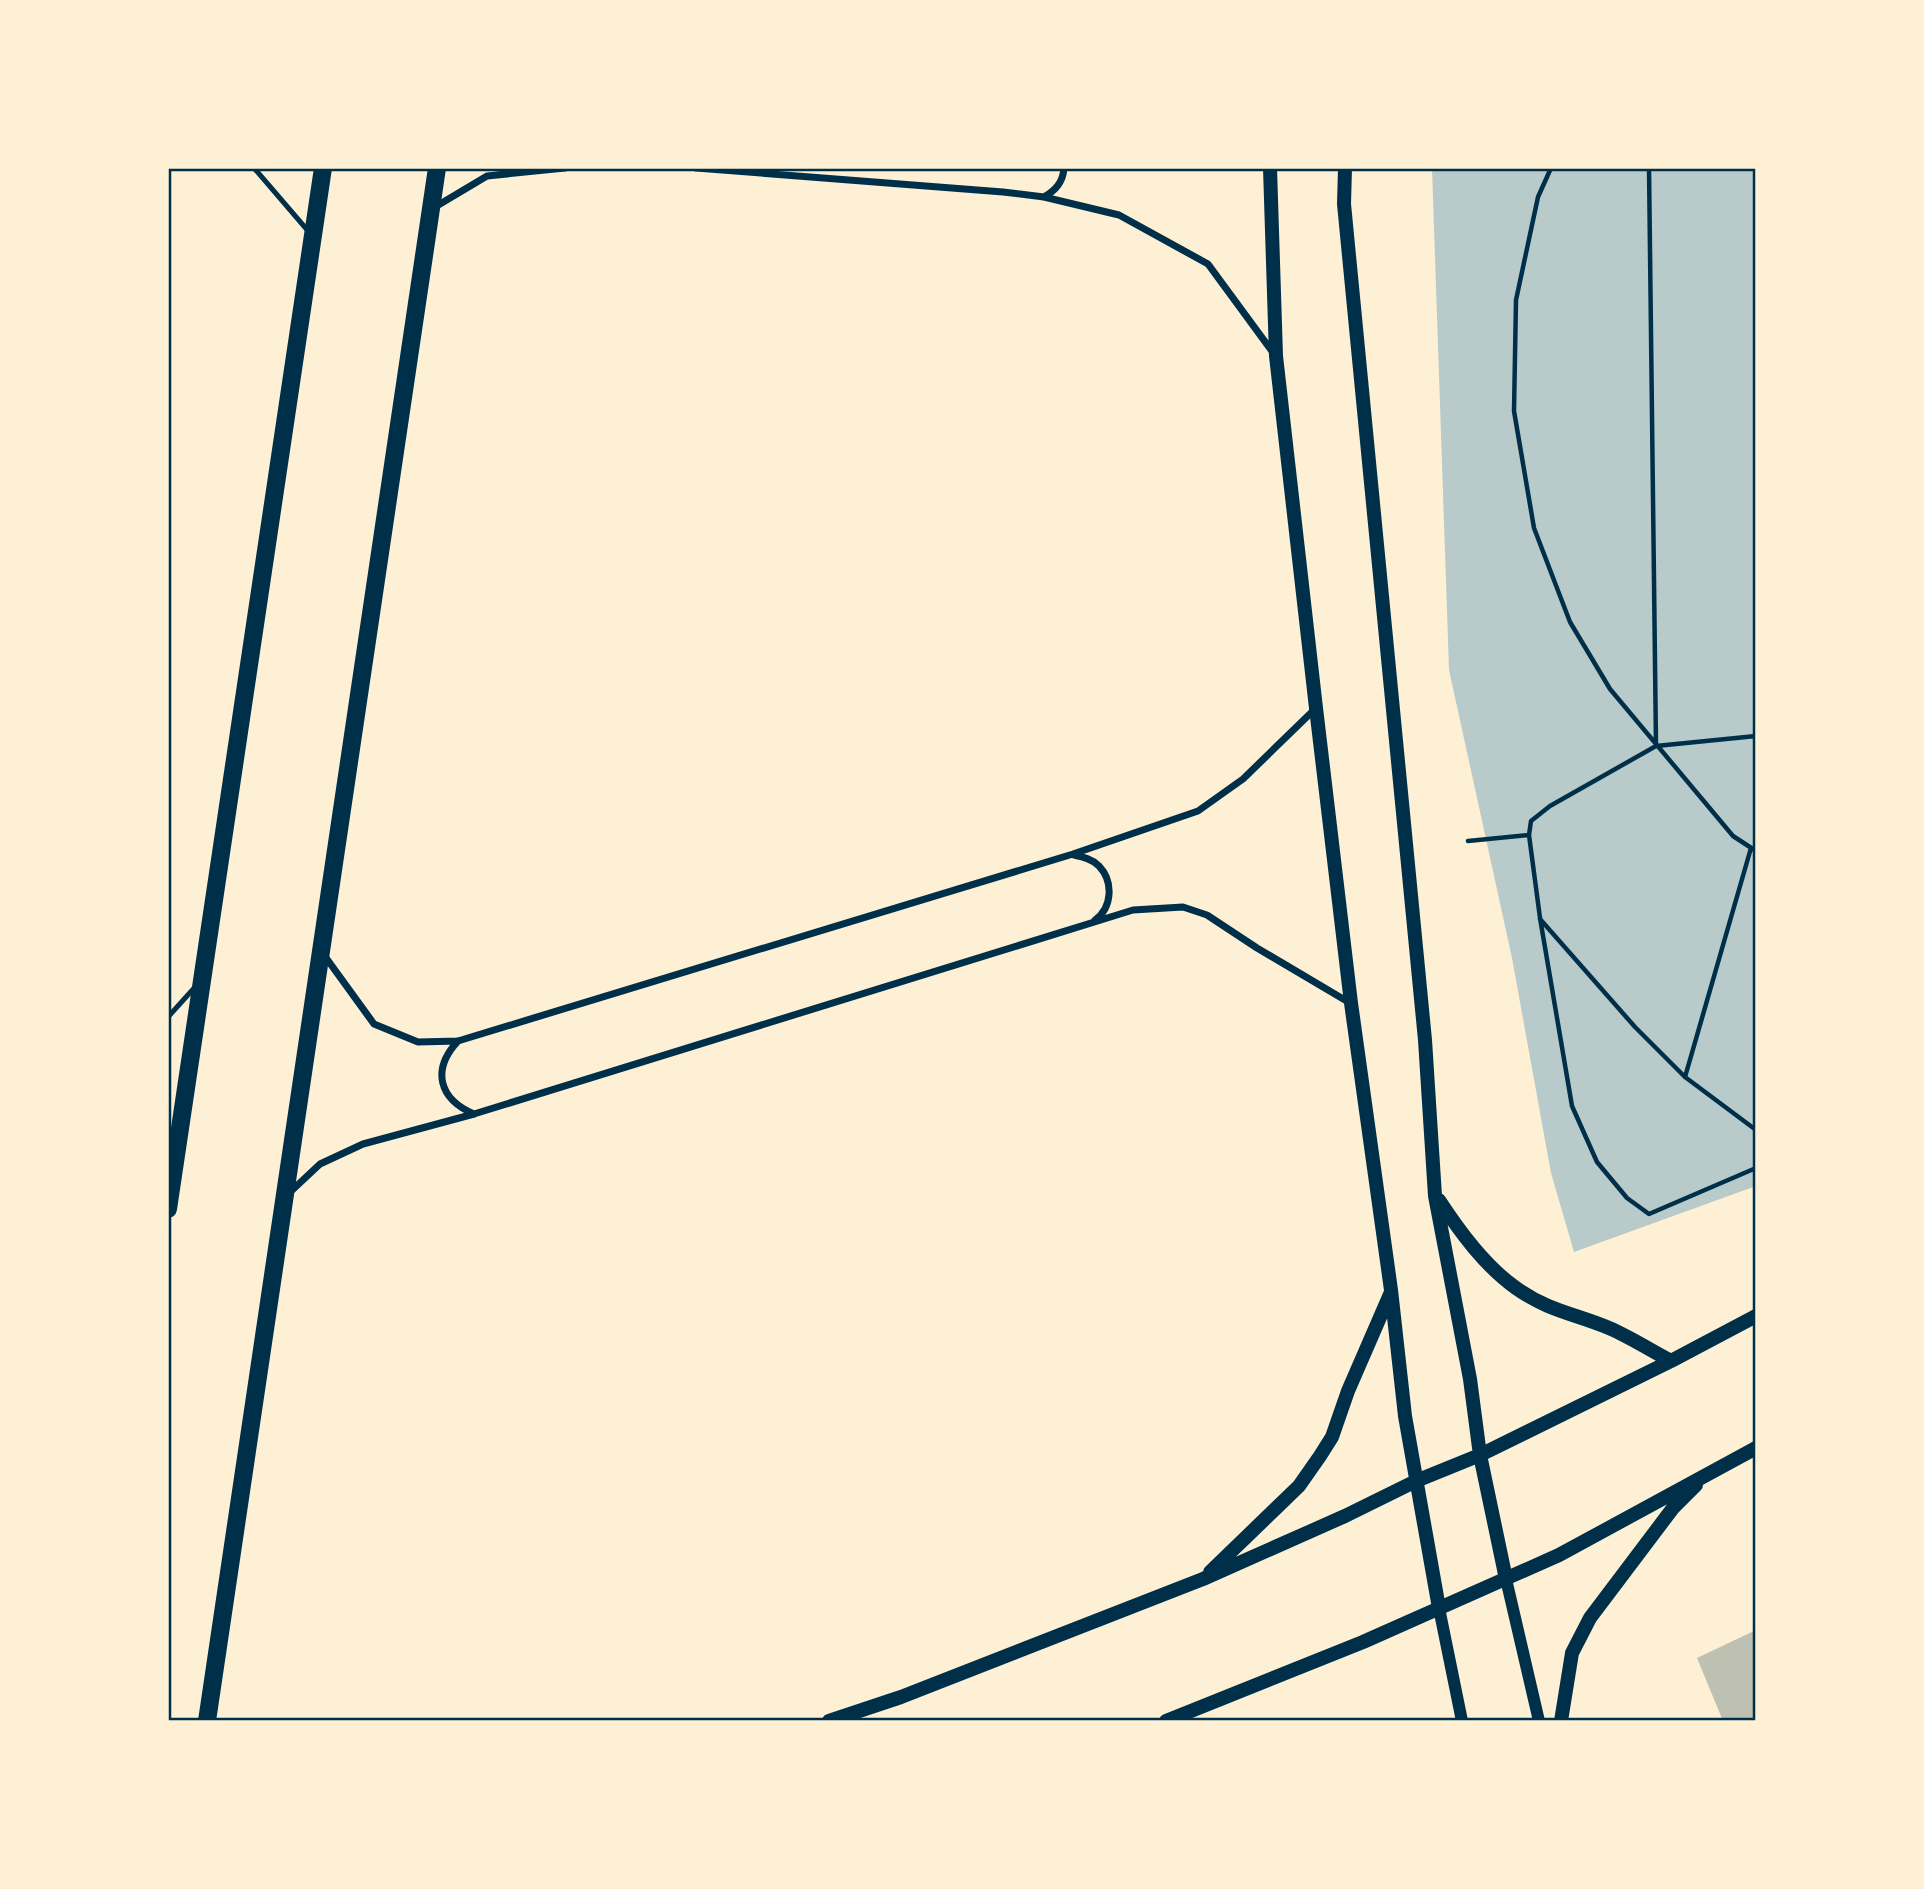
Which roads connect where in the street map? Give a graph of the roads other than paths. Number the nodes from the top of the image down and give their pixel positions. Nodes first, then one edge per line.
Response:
1 (254, 168) edge
2 (323, 168) edge
3 (437, 168) edge
4 (565, 168) edge
5 (696, 168) edge
6 (1064, 168) edge
7 (1270, 168) edge
8 (1345, 168) edge
9 (1044, 197) junction
10 (431, 209) junction
11 (311, 235) junction
12 (1276, 356) junction
13 (1316, 708) junction
14 (1073, 855) junction
15 (1088, 925) junction
16 (321, 952) junction
17 (200, 982) junction
18 (1351, 1003) junction
19 (168, 1017) edge
20 (458, 1041) junction
21 (474, 1114) junction
22 (1436, 1196) junction
23 (285, 1197) junction
24 (168, 1209) edge
25 (1391, 1290) junction
26 (1756, 1316) edge
27 (1671, 1361) junction
28 (1756, 1448) edge
29 (1480, 1455) junction
30 (1708, 1473) junction
31 (1416, 1481) junction
32 (1203, 1579) junction
33 (1506, 1579) junction
34 (1439, 1608) junction
35 (208, 1720) edge
36 (829, 1721) edge
37 (1167, 1721) edge
38 (1462, 1721) edge
39 (1539, 1721) edge
40 (1561, 1721) edge

1 - 11 lane
2 - 11 main road
3 - 10 main road
4 - 10 street
5 - 9 street
6 - 9 street
7 - 12 main road
8 - 22 main road
9 - 12 street
10 - 16 main road
11 - 17 main road
12 - 13 main road
13 - 14 street
13 - 18 main road
14 - 15 street
14 - 20 street
15 - 18 street
15 - 21 street
16 - 20 street
16 - 23 main road
17 - 19 lane
17 - 24 main road
18 - 25 main road
20 - 21 street
21 - 23 street
22 - 27 main road
22 - 29 main road
23 - 35 main road
25 - 31 main road
25 - 32 main road
26 - 27 main road
27 - 29 main road
28 - 30 main road
29 - 31 main road
29 - 33 main road
30 - 33 main road
30 - 40 main road
31 - 32 main road
31 - 34 main road
32 - 36 main road
33 - 34 main road
33 - 39 street
34 - 37 main road
34 - 38 street

